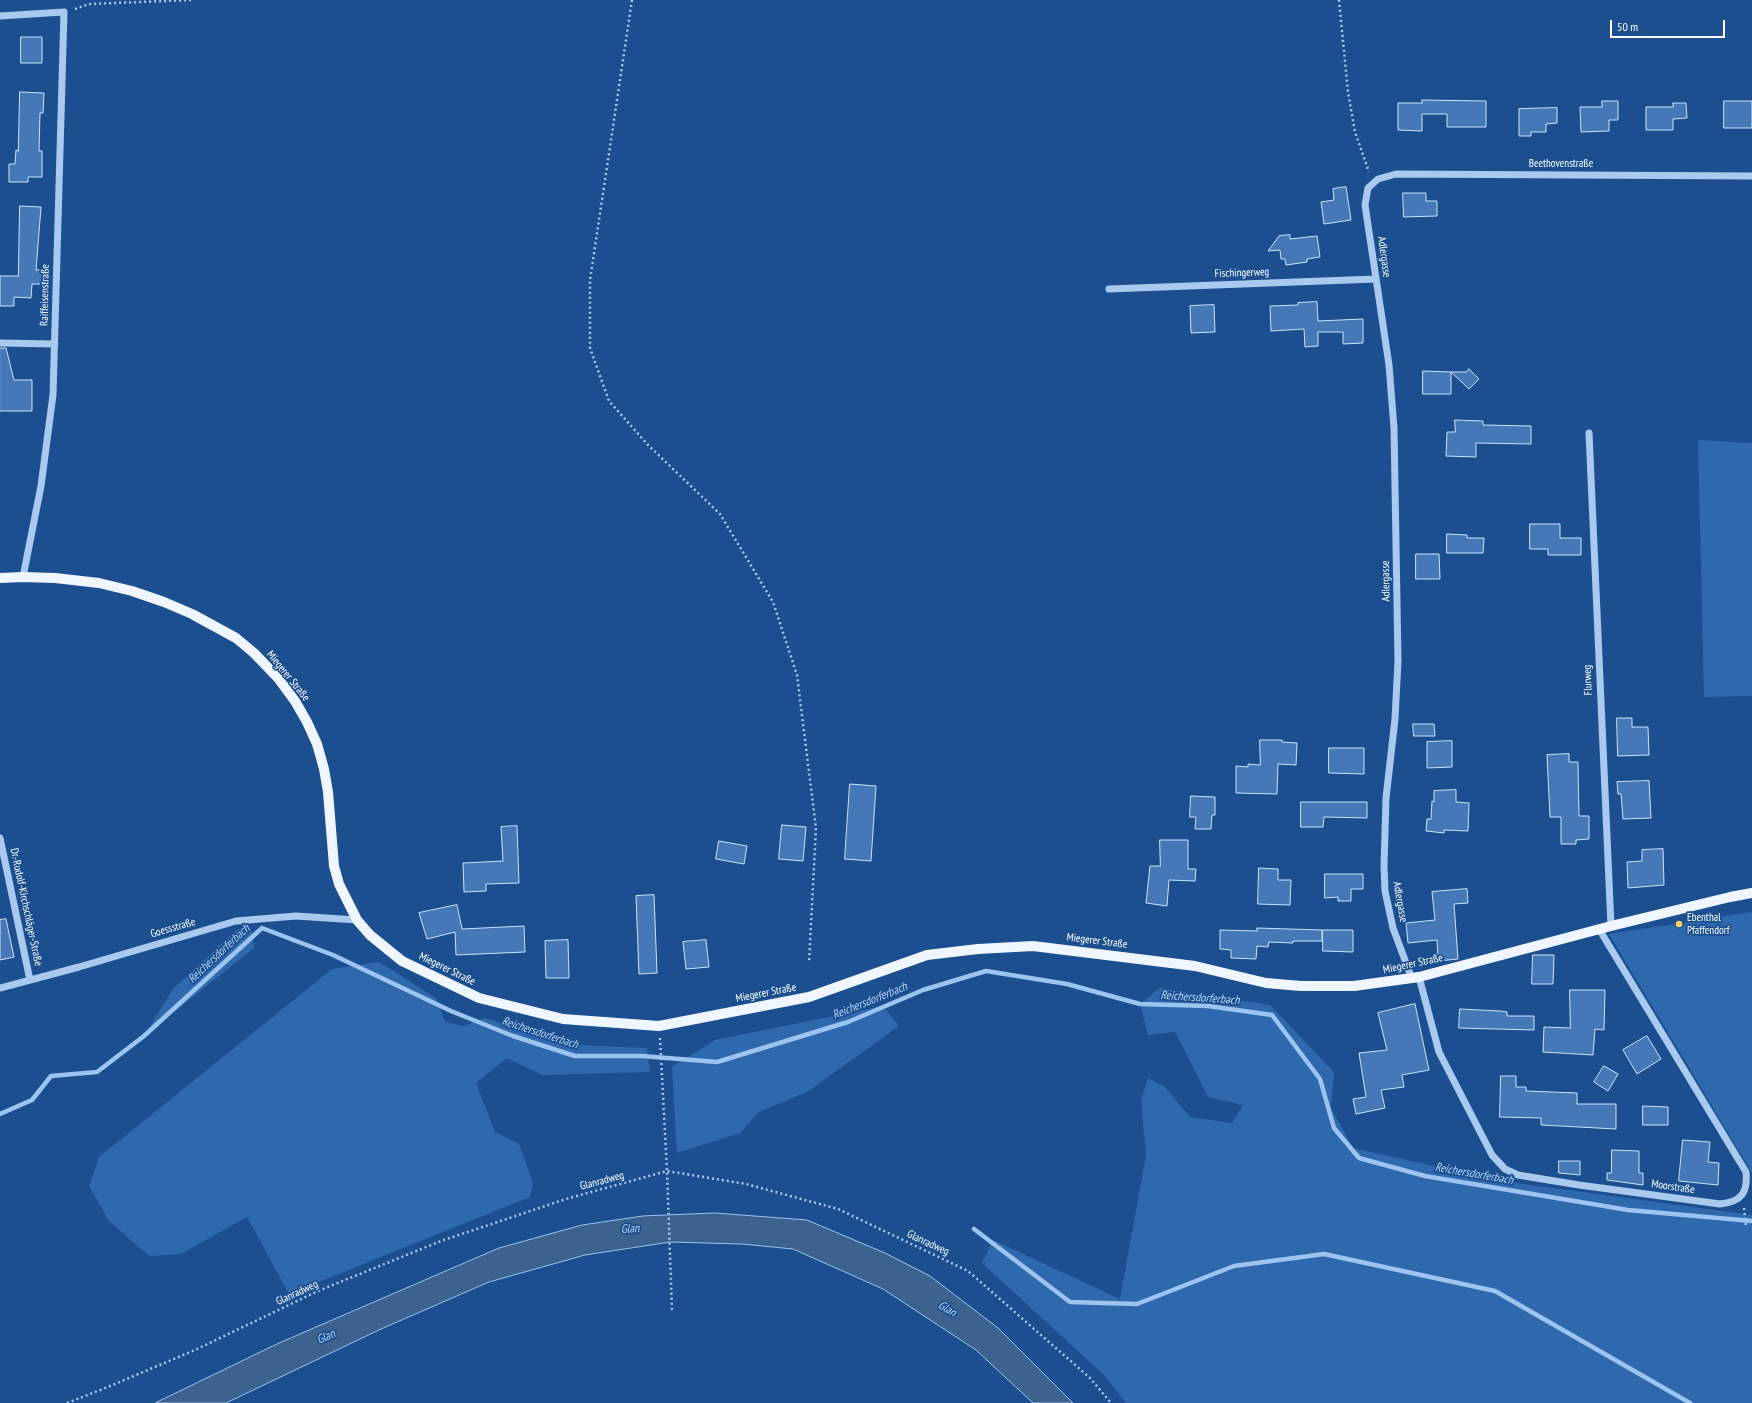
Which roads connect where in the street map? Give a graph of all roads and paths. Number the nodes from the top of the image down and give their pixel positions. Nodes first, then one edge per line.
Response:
1 (191, 0) edge
2 (632, 0) edge
3 (1339, 0) edge
4 (64, 12) junction
5 (0, 16) edge
6 (1752, 176) edge
7 (1372, 182) junction
8 (1376, 279) junction
9 (1109, 289) dead end
10 (0, 343) edge
11 (55, 344) junction
12 (1589, 434) dead end
13 (23, 577) junction
14 (0, 578) edge
15 (0, 838) edge
16 (1752, 894) edge
17 (357, 920) junction
18 (1611, 926) junction
19 (1599, 929) junction
20 (809, 963) dead end
21 (1415, 978) junction
22 (30, 980) junction
23 (0, 988) edge
24 (660, 1039) dead end
25 (667, 1171) junction
26 (1743, 1195) junction
27 (1746, 1226) dead end
28 (672, 1310) dead end
29 (67, 1403) edge
30 (1111, 1403) edge

1 - 4 path
2 - 20 path
3 - 7 path
4 - 5 street
4 - 11 street, Raiffeisenstraße
6 - 7 street, Beethovenstraße
7 - 8 street, Adlergasse
8 - 9 street, Fischingerweg
8 - 21 street, Adlergasse
10 - 11 street
11 - 13 street, Raiffeisenstraße
12 - 18 street, Flurweg
13 - 14 main road, Miegerer Straße
13 - 17 main road, Miegerer Straße
15 - 22 street, Dr.-Rudolf-Kirchschläger-Straße
16 - 18 main road, Miegerer Straße
17 - 21 main road, Miegerer Straße
17 - 22 street, Goessstraße
18 - 19 main road, Miegerer Straße
19 - 21 main road, Miegerer Straße
19 - 26 street
21 - 26 street, Moorstraße
22 - 23 street, Goessstraße
24 - 25 path
25 - 28 path
25 - 29 path, Glanradweg
25 - 30 path, Glanradweg
26 - 27 path

